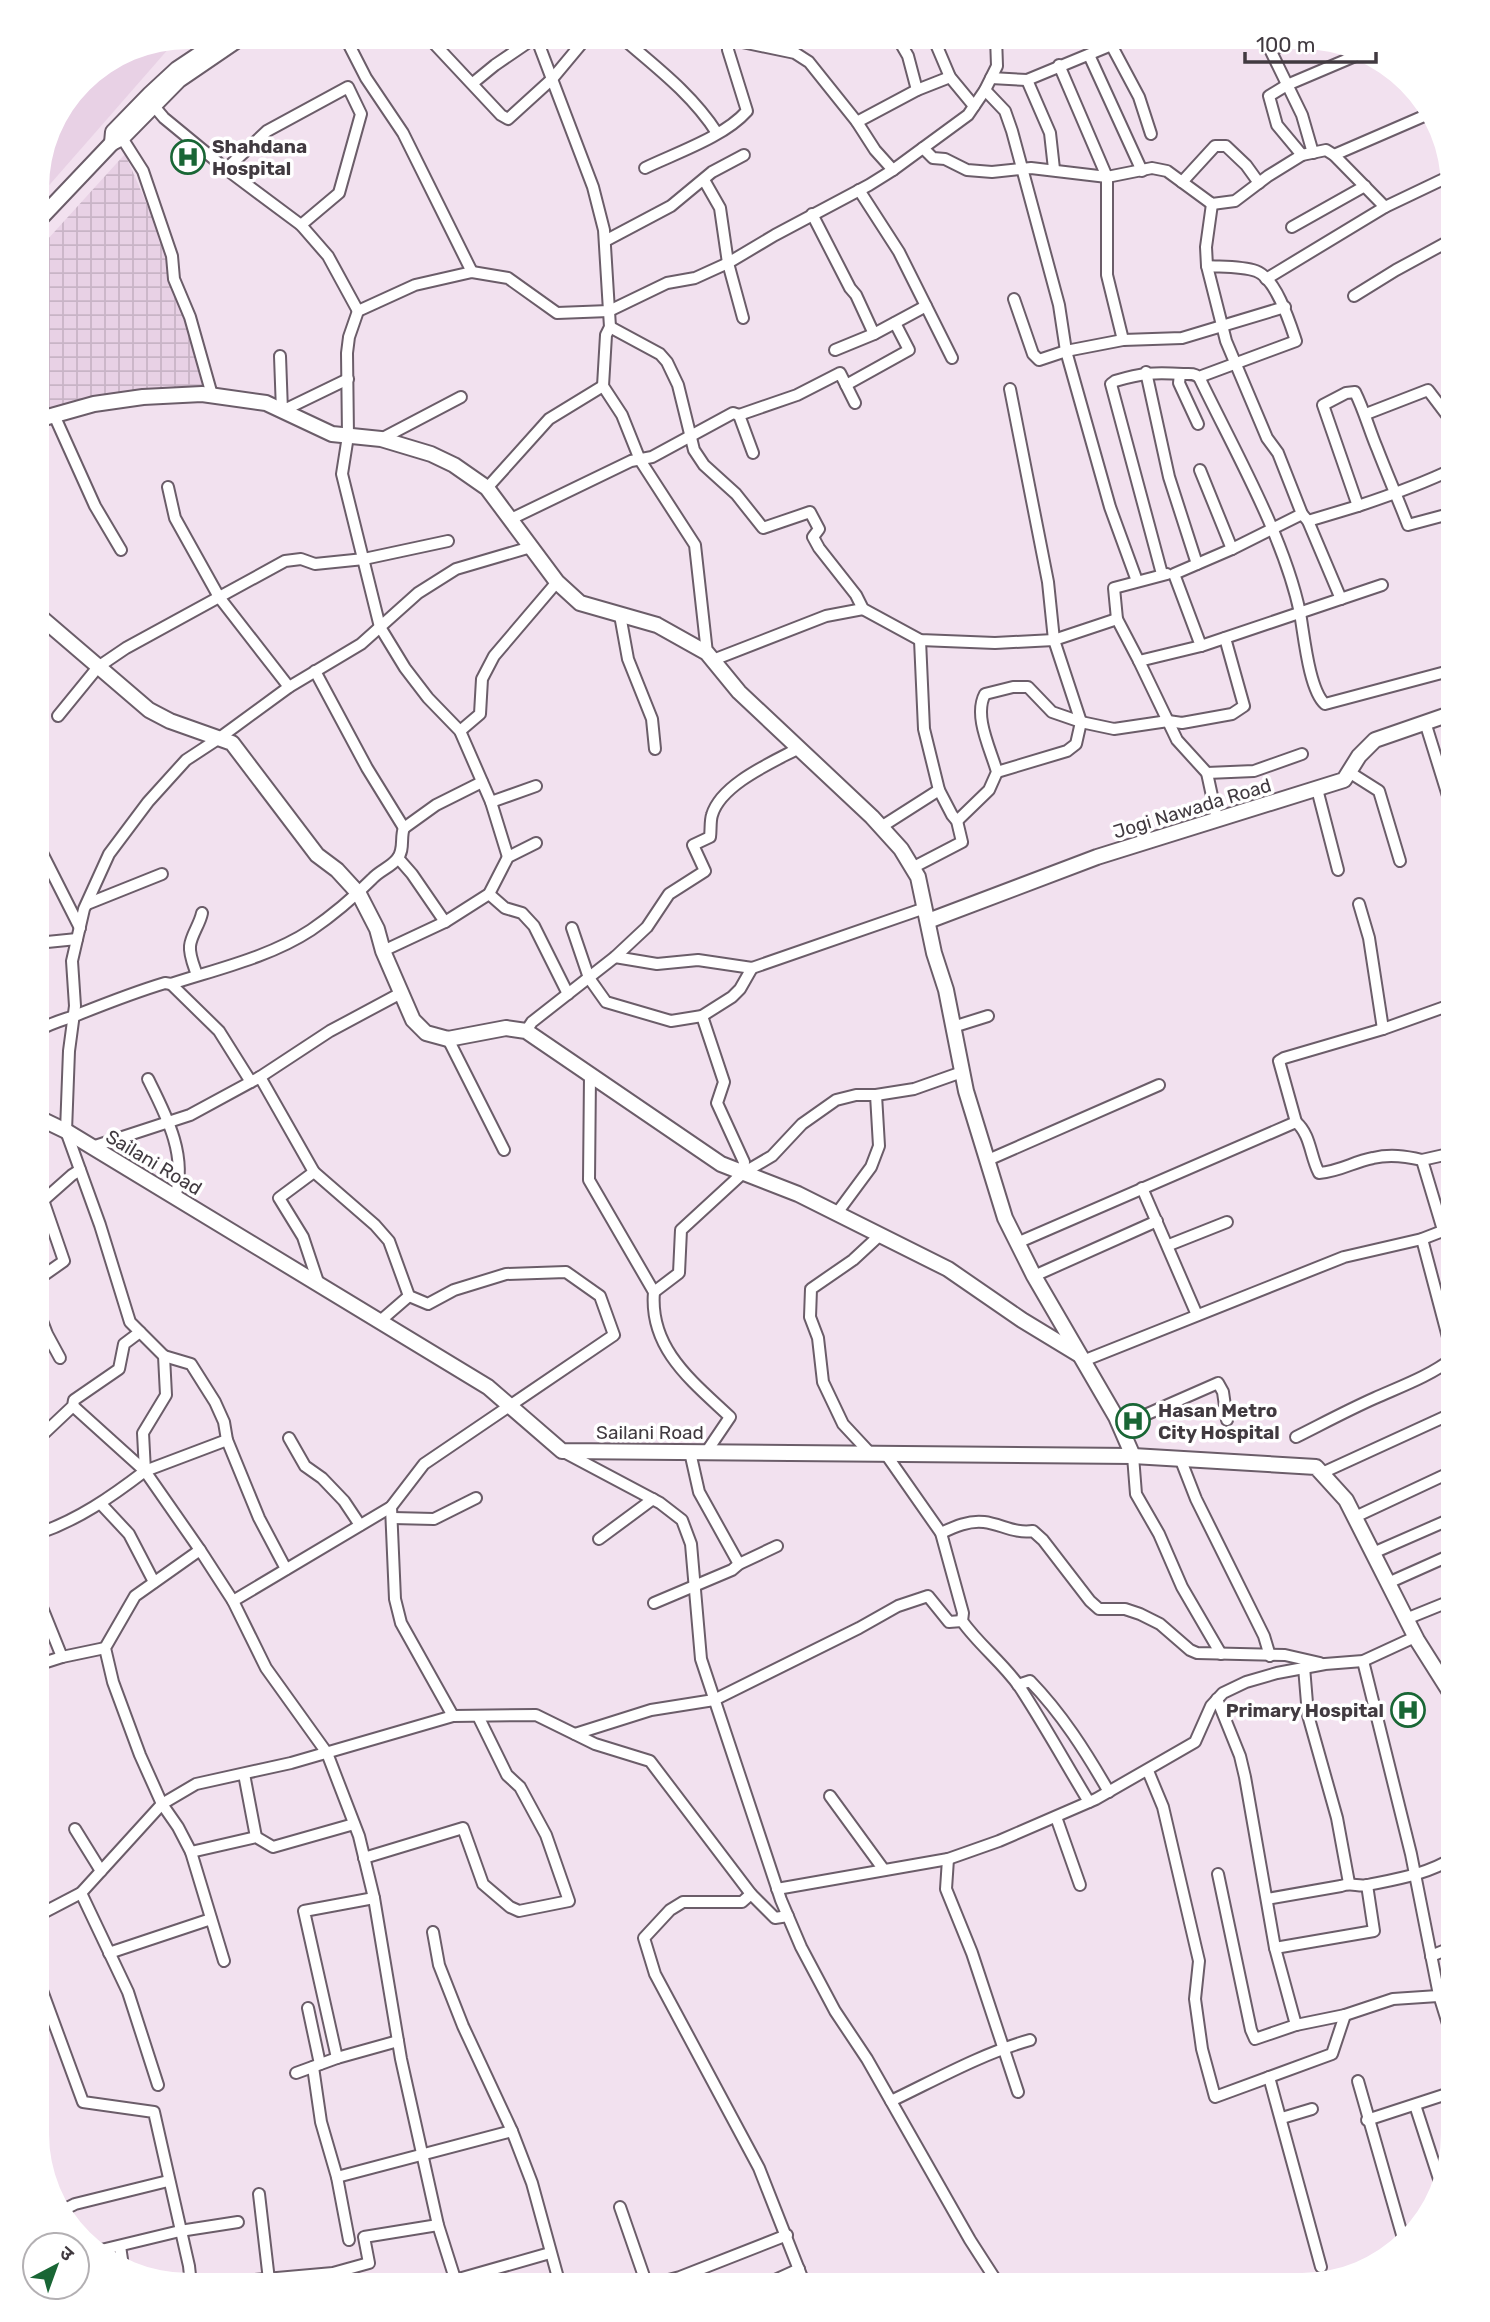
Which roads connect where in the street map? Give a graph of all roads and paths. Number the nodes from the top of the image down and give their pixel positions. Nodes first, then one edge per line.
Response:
1 (207, 49) edge
2 (224, 49) edge
3 (351, 49) edge
4 (440, 49) edge
5 (518, 49) edge
6 (541, 49) edge
7 (577, 49) edge
8 (635, 49) edge
9 (728, 49) edge
10 (777, 49) edge
11 (904, 49) edge
12 (938, 49) edge
13 (996, 49) edge
14 (1097, 49) edge
15 (1112, 49) edge
16 (1271, 50) edge
17 (1088, 55) junction
18 (1351, 58) edge
19 (1059, 65) junction
20 (950, 77) junction
21 (991, 78) junction
22 (552, 79) junction
23 (1027, 80) junction
24 (474, 83) junction
25 (1287, 85) junction
26 (918, 90) junction
27 (985, 90) junction
28 (153, 105) junction
29 (974, 106) junction
30 (1421, 116) edge
31 (857, 122) junction
32 (717, 133) junction
33 (1151, 134) dead end
34 (117, 140) junction
35 (923, 148) junction
36 (1308, 154) junction
37 (744, 155) dead end
38 (1334, 155) junction
39 (645, 168) dead end
40 (226, 169) junction
41 (1021, 169) junction
42 (1054, 169) junction
43 (893, 170) junction
44 (1142, 171) junction
45 (1107, 177) junction
46 (704, 180) junction
47 (1441, 180) edge
48 (1182, 182) junction
49 (1259, 183) junction
50 (1364, 186) junction
51 (859, 190) junction
52 (1212, 204) junction
53 (1385, 207) junction
54 (49, 209) edge
55 (811, 214) junction
56 (301, 225) junction
57 (1292, 228) dead end
58 (605, 241) junction
59 (1441, 246) edge
60 (728, 262) junction
61 (1207, 266) junction
62 (472, 272) junction
63 (1266, 279) junction
64 (1353, 296) dead end
65 (1014, 299) dead end
66 (926, 306) junction
67 (1285, 307) junction
68 (359, 311) junction
69 (609, 311) junction
70 (743, 318) dead end
71 (895, 323) junction
72 (610, 327) junction
73 (1223, 327) junction
74 (874, 334) junction
75 (1123, 340) junction
76 (835, 350) dead end
77 (1066, 351) junction
78 (280, 356) dead end
79 (953, 358) dead end
80 (1236, 365) junction
81 (1146, 372) junction
82 (1180, 374) junction
83 (1199, 377) junction
84 (348, 379) junction
85 (846, 385) junction
86 (603, 386) junction
87 (1010, 390) dead end
88 (212, 395) junction
89 (461, 397) dead end
90 (855, 402) dead end
91 (1441, 407) edge
92 (282, 411) junction
93 (1366, 414) junction
94 (54, 415) junction
95 (739, 415) junction
96 (49, 416) edge
97 (1198, 424) dead end
98 (348, 436) junction
99 (691, 437) junction
100 (381, 439) junction
101 (753, 453) dead end
102 (640, 460) junction
103 (1200, 470) dead end
104 (1441, 475) edge
105 (168, 487) dead end
106 (487, 488) junction
107 (1395, 493) junction
108 (1358, 506) junction
109 (1441, 516) edge
110 (1305, 517) junction
111 (511, 519) junction
112 (1272, 529) junction
113 (448, 541) dead end
114 (531, 547) junction
115 (121, 550) dead end
116 (1232, 550) junction
117 (365, 559) junction
118 (1197, 564) junction
119 (1162, 574) junction
120 (1174, 574) junction
121 (1137, 581) junction
122 (556, 582) junction
123 (1382, 585) dead end
124 (219, 597) junction
125 (1341, 600) junction
126 (863, 609) junction
127 (1300, 613) junction
128 (620, 615) junction
129 (1117, 619) junction
130 (49, 624) edge
131 (380, 627) junction
132 (1226, 638) junction
133 (920, 639) junction
134 (1054, 640) junction
135 (1200, 646) junction
136 (710, 657) junction
137 (1139, 661) junction
138 (98, 667) junction
139 (314, 671) junction
140 (1441, 673) edge
141 (289, 687) junction
142 (58, 716) dead end
143 (1441, 717) edge
144 (1081, 722) junction
145 (1168, 722) junction
146 (1425, 722) junction
147 (460, 731) junction
148 (218, 739) junction
149 (799, 748) junction
150 (655, 749) dead end
151 (1302, 754) dead end
152 (997, 772) junction
153 (1349, 772) junction
154 (1207, 773) junction
155 (1441, 773) edge
156 (482, 782) junction
157 (536, 786) dead end
158 (1317, 789) junction
159 (939, 790) junction
160 (491, 802) junction
161 (1217, 819) junction
162 (957, 821) junction
163 (881, 827) junction
164 (404, 828) junction
165 (536, 843) dead end
166 (508, 857) junction
167 (398, 859) junction
168 (1400, 862) dead end
169 (912, 868) junction
170 (49, 869) edge
171 (1338, 870) dead end
172 (162, 873) dead end
173 (359, 894) junction
174 (489, 894) junction
175 (87, 904) junction
176 (1359, 904) dead end
177 (202, 913) dead end
178 (926, 914) junction
179 (445, 922) junction
180 (572, 928) dead end
181 (78, 933) junction
182 (49, 940) edge
183 (383, 951) junction
184 (615, 957) junction
185 (752, 968) junction
186 (197, 975) junction
187 (589, 978) junction
188 (171, 984) junction
189 (401, 993) junction
190 (568, 994) junction
191 (1441, 1008) edge
192 (74, 1016) junction
193 (702, 1016) junction
194 (988, 1016) dead end
195 (49, 1024) edge
196 (953, 1027) junction
197 (1383, 1029) junction
198 (526, 1031) junction
199 (448, 1039) junction
200 (962, 1072) junction
201 (590, 1075) junction
202 (148, 1079) dead end
203 (255, 1080) junction
204 (1159, 1084) dead end
205 (876, 1095) junction
206 (169, 1122) junction
207 (1296, 1122) junction
208 (49, 1123) edge
209 (66, 1131) junction
210 (92, 1147) junction
211 (504, 1150) dead end
212 (1441, 1156) edge
213 (988, 1160) junction
214 (1422, 1160) junction
215 (80, 1170) junction
216 (314, 1172) junction
217 (743, 1173) junction
218 (1142, 1188) junction
219 (49, 1193) edge
220 (175, 1197) junction
221 (1441, 1210) edge
222 (837, 1213) junction
223 (1157, 1222) junction
224 (1227, 1222) dead end
225 (49, 1224) edge
226 (1441, 1232) edge
227 (880, 1235) junction
228 (1422, 1239) junction
229 (1017, 1243) junction
230 (1169, 1245) junction
231 (49, 1272) edge
232 (1034, 1276) junction
233 (320, 1285) junction
234 (654, 1292) junction
235 (409, 1296) junction
236 (1441, 1311) edge
237 (1197, 1315) junction
238 (379, 1322) junction
239 (140, 1332) junction
240 (49, 1339) edge
241 (164, 1356) junction
242 (60, 1358) dead end
243 (1081, 1358) junction
244 (1441, 1367) edge
245 (73, 1406) junction
246 (511, 1407) junction
247 (1441, 1418) edge
248 (1227, 1420) dead end
249 (1120, 1426) junction
250 (49, 1429) edge
251 (1296, 1437) dead end
252 (289, 1438) dead end
253 (227, 1440) junction
254 (562, 1451) junction
255 (707, 1451) junction
256 (690, 1452) junction
257 (870, 1453) junction
258 (885, 1453) junction
259 (1133, 1456) junction
260 (1180, 1458) junction
261 (145, 1471) junction
262 (1322, 1473) junction
263 (1441, 1478) edge
264 (476, 1498) dead end
265 (653, 1499) junction
266 (101, 1504) junction
267 (392, 1512) junction
268 (1355, 1517) junction
269 (1441, 1523) edge
270 (360, 1525) junction
271 (49, 1530) edge
272 (941, 1532) junction
273 (599, 1539) dead end
274 (777, 1546) dead end
275 (200, 1550) junction
276 (1373, 1553) junction
277 (1441, 1559) edge
278 (739, 1564) junction
279 (286, 1569) junction
280 (154, 1582) junction
281 (1388, 1583) junction
282 (694, 1586) junction
283 (233, 1601) junction
284 (654, 1603) dead end
285 (1441, 1604) edge
286 (1406, 1619) junction
287 (962, 1621) junction
288 (49, 1625) edge
289 (1415, 1637) junction
290 (105, 1648) junction
291 (1221, 1654) junction
292 (1270, 1656) junction
293 (62, 1657) junction
294 (49, 1661) edge
295 (1363, 1661) junction
296 (1325, 1664) junction
297 (1304, 1667) junction
298 (1441, 1678) edge
299 (1018, 1685) junction
300 (1217, 1699) junction
301 (714, 1700) junction
302 (453, 1716) junction
303 (478, 1716) junction
304 (576, 1734) junction
305 (327, 1753) junction
306 (1148, 1771) junction
307 (243, 1774) junction
308 (1109, 1792) junction
309 (830, 1796) dead end
310 (1089, 1802) junction
311 (162, 1804) junction
312 (1056, 1816) junction
313 (354, 1824) junction
314 (75, 1829) dead end
315 (256, 1837) junction
316 (191, 1852) junction
317 (364, 1858) junction
318 (948, 1859) junction
319 (1441, 1863) edge
320 (884, 1870) junction
321 (101, 1871) junction
322 (1218, 1874) dead end
323 (1415, 1875) junction
324 (1349, 1883) junction
325 (1080, 1885) dead end
326 (1367, 1885) junction
327 (777, 1889) junction
328 (81, 1893) junction
329 (751, 1894) junction
330 (374, 1898) junction
331 (1267, 1899) junction
332 (49, 1909) edge
333 (788, 1916) junction
334 (211, 1919) junction
335 (433, 1932) dead end
336 (1275, 1948) junction
337 (1441, 1952) edge
338 (109, 1953) junction
339 (1431, 1956) junction
340 (224, 1961) dead end
341 (1439, 1995) junction
342 (1441, 2001) edge
343 (308, 2008) dead end
344 (49, 2010) edge
345 (1345, 2015) junction
346 (1296, 2025) junction
347 (1030, 2040) dead end
348 (398, 2041) junction
349 (1004, 2048) junction
350 (337, 2057) junction
351 (317, 2065) junction
352 (296, 2073) dead end
353 (1269, 2077) junction
354 (1358, 2081) dead end
355 (158, 2085) dead end
356 (1018, 2092) dead end
357 (1441, 2096) edge
358 (891, 2101) junction
359 (1415, 2105) junction
360 (1312, 2109) dead end
361 (1282, 2118) junction
362 (1367, 2120) junction
363 (512, 2132) junction
364 (422, 2155) junction
365 (1436, 2170) edge
366 (337, 2177) junction
367 (168, 2181) junction
368 (259, 2194) dead end
369 (70, 2207) edge
370 (620, 2207) dead end
371 (238, 2222) dead end
372 (438, 2225) junction
373 (180, 2231) junction
374 (1401, 2231) edge
375 (787, 2235) junction
376 (349, 2240) dead end
377 (120, 2246) junction
378 (109, 2248) edge
379 (550, 2253) junction
380 (121, 2256) edge
381 (1321, 2267) dead end
382 (799, 2269) junction
383 (189, 2273) edge
384 (268, 2273) edge
385 (333, 2273) edge
386 (453, 2273) edge
387 (487, 2273) edge
388 (556, 2273) edge
389 (644, 2273) edge
390 (700, 2273) edge
391 (790, 2273) edge
392 (800, 2273) edge
393 (991, 2273) edge

1 - 34 street
2 - 28 street
3 - 62 street
4 - 24 street
5 - 24 street
6 - 22 street
7 - 22 street
8 - 32 street
9 - 32 street
10 - 31 street
11 - 26 street
12 - 20 street
13 - 21 street
14 - 17 street
15 - 33 street
16 - 25 street
17 - 19 street
17 - 44 street
18 - 25 street
19 - 23 street
19 - 45 street
20 - 26 street
20 - 29 street
21 - 23 street
21 - 27 street
22 - 24 street
22 - 58 street
23 - 42 street
25 - 36 street
25 - 36 street
26 - 31 street
27 - 29 street
27 - 41 street
28 - 34 street
28 - 40 street
29 - 35 street
30 - 38 street
31 - 43 street
32 - 39 street
34 - 54 street
34 - 88 street
35 - 41 street
35 - 43 street
36 - 38 street
36 - 49 street
37 - 46 street
38 - 50 street
40 - 56 street
40 - 56 street
41 - 42 street
41 - 77 street
42 - 45 street
43 - 51 street
44 - 45 street
44 - 48 street
45 - 75 street
46 - 58 street
46 - 60 street
47 - 53 street
48 - 49 street
48 - 52 street
49 - 52 street
50 - 53 street
50 - 57 street
51 - 55 street
51 - 66 street
52 - 61 street
53 - 63 street
55 - 60 street
55 - 74 street
56 - 68 street
58 - 69 street
59 - 64 street
60 - 69 street
60 - 70 street
61 - 63 street
61 - 73 street
62 - 68 street
62 - 69 street
63 - 67 street
65 - 77 street
66 - 71 street
66 - 79 street
67 - 73 street
67 - 80 street
68 - 84 street
69 - 72 street
71 - 74 street
71 - 85 street
72 - 86 street
72 - 99 street
73 - 75 street
73 - 80 street
74 - 76 street
75 - 77 street
77 - 121 street
78 - 92 street
80 - 83 street
80 - 110 street
81 - 82 street
81 - 118 street
81 - 119 street
82 - 83 street
82 - 97 street
83 - 112 street
84 - 92 street
84 - 98 street
85 - 90 street
85 - 95 street
86 - 102 street
86 - 106 street
87 - 134 street
88 - 92 street
88 - 94 street
89 - 100 street
91 - 93 street
92 - 98 street
93 - 107 street
93 - 108 street
94 - 96 street
94 - 115 street
95 - 99 street
95 - 101 street
98 - 100 street
98 - 117 street
99 - 102 street
99 - 126 street
100 - 106 street
102 - 111 street
102 - 136 street
103 - 116 street
104 - 107 street
105 - 124 street
106 - 111 street
107 - 108 street
107 - 109 street
108 - 110 street
110 - 112 street
110 - 125 street
111 - 114 street
112 - 116 street
112 - 127 street
113 - 117 street
114 - 122 street
114 - 131 street
116 - 118 street
117 - 124 street
117 - 131 street
118 - 120 street
119 - 120 street
119 - 121 street
120 - 135 street
121 - 129 street
122 - 128 street
122 - 147 street
123 - 125 street
124 - 138 street
124 - 141 street
125 - 127 street
126 - 133 street
126 - 136 street
127 - 132 street
127 - 140 street
128 - 136 street
128 - 150 street
129 - 134 street
129 - 137 street
130 - 138 street
131 - 139 street
131 - 147 street
132 - 135 street
132 - 145 street
133 - 134 street
133 - 159 street
134 - 144 street
135 - 137 street
136 - 149 street
137 - 145 street
138 - 142 street
138 - 148 street
139 - 141 street
139 - 164 street
141 - 148 street
143 - 146 street, Jogi Nawada Road
144 - 145 street
144 - 152 street
144 - 152 street
145 - 154 street
146 - 153 street, Jogi Nawada Road
146 - 155 street
147 - 156 street
148 - 173 street
148 - 175 street
149 - 163 street
149 - 184 street
151 - 154 street
152 - 162 street
153 - 158 street, Jogi Nawada Road
153 - 168 street
154 - 161 street
156 - 160 street
156 - 164 street
157 - 160 street
158 - 161 street, Jogi Nawada Road
158 - 171 street
159 - 162 street
159 - 163 street
160 - 166 street
161 - 178 street, Jogi Nawada Road
162 - 169 street
163 - 169 street
164 - 167 street
165 - 166 street
166 - 174 street
167 - 173 street
167 - 179 street
169 - 178 street
170 - 181 street
172 - 175 street
173 - 183 street
173 - 186 street
174 - 179 street
174 - 190 street
175 - 181 street
176 - 197 street
177 - 186 street
178 - 185 street
178 - 196 street
179 - 183 street
180 - 187 street
181 - 182 street
181 - 192 street
183 - 189 street
184 - 185 street
184 - 187 street
185 - 193 street
186 - 188 street
187 - 190 street
187 - 193 street
188 - 192 street
188 - 203 street
189 - 199 street
189 - 203 street
190 - 198 street
191 - 197 street
192 - 195 street
192 - 209 street
193 - 217 street
194 - 196 street
196 - 200 street
197 - 207 street
198 - 199 street
198 - 201 street
199 - 211 street
200 - 205 street
200 - 213 street
201 - 217 street
201 - 234 street
202 - 206 street
203 - 206 street
203 - 216 street
204 - 213 street
205 - 217 street
205 - 222 street
206 - 210 street
206 - 220 street
207 - 214 street
207 - 218 street
208 - 209 street, Sailani Road
209 - 210 street, Sailani Road
209 - 215 street
210 - 220 street, Sailani Road
212 - 214 street
213 - 229 street
214 - 221 street
215 - 219 street
215 - 239 street
216 - 233 street
216 - 235 street
217 - 222 street
217 - 234 street
218 - 223 street
218 - 229 street
220 - 233 street, Sailani Road
222 - 227 street
223 - 230 street
223 - 232 street
224 - 230 street
225 - 231 street
226 - 228 street
227 - 243 street
227 - 257 street
228 - 236 street
228 - 237 street
229 - 232 street
230 - 237 street
232 - 243 street
233 - 238 street, Sailani Road
234 - 255 street
235 - 238 street
235 - 246 street
237 - 243 street
238 - 246 street, Sailani Road
239 - 241 street
239 - 245 street
240 - 242 street
241 - 253 street
241 - 261 street
243 - 249 street
244 - 251 street
245 - 250 street
245 - 261 street
246 - 254 street, Sailani Road
246 - 267 street
247 - 262 street
248 - 249 street
249 - 259 street
252 - 270 street
253 - 261 street
253 - 279 street
254 - 256 street, Sailani Road
254 - 265 street
255 - 256 street, Sailani Road
255 - 257 street, Sailani Road
256 - 278 street
257 - 258 street, Sailani Road
258 - 259 street, Sailani Road
258 - 272 street
259 - 260 street, Sailani Road
259 - 291 street
260 - 262 street, Sailani Road
260 - 292 street
261 - 266 street
261 - 275 street
262 - 268 street
263 - 268 street
264 - 267 street
265 - 273 street
265 - 282 street
266 - 271 street
266 - 280 street
267 - 270 street
267 - 302 street
268 - 276 street
269 - 276 street
270 - 279 street
272 - 287 street
272 - 291 street
274 - 278 street
275 - 280 street
275 - 283 street
276 - 281 street
277 - 281 street
278 - 282 street
279 - 283 street
280 - 290 street
281 - 286 street
282 - 284 street
282 - 301 street
283 - 305 street
285 - 286 street
286 - 289 street
287 - 299 street
287 - 301 street
288 - 293 street
289 - 295 street
289 - 298 street
290 - 293 street
290 - 311 street
291 - 292 street
292 - 296 street
293 - 294 street
295 - 296 street
295 - 323 street
296 - 297 street
297 - 300 street
297 - 324 street
299 - 308 street
299 - 310 street
300 - 306 street
300 - 331 street
301 - 304 street
301 - 327 street
302 - 303 street
302 - 305 street
303 - 304 street
303 - 317 street
304 - 329 street
305 - 307 street
305 - 313 street
306 - 308 street
306 - 353 street
307 - 311 street
307 - 315 street
308 - 310 street
309 - 320 street
310 - 312 street
311 - 316 street
311 - 321 street
312 - 318 street
312 - 325 street
313 - 315 street
313 - 317 street
314 - 321 street
315 - 316 street
316 - 334 street
317 - 330 street
318 - 320 street
318 - 349 street
319 - 323 street
320 - 327 street
321 - 328 street
322 - 346 street
323 - 326 street
323 - 339 street
324 - 326 street
324 - 331 street
326 - 336 street
327 - 333 street
328 - 332 street
328 - 338 street
329 - 333 street
329 - 375 street
330 - 348 street
330 - 350 street
331 - 336 street
333 - 358 street
334 - 338 street
334 - 340 street
335 - 363 street
336 - 346 street
337 - 339 street
338 - 355 street
339 - 341 street
341 - 342 street
341 - 345 street
343 - 351 street
344 - 367 street
345 - 346 street
345 - 353 street
347 - 349 street
348 - 350 street
348 - 364 street
349 - 356 street
349 - 358 street
350 - 351 street
351 - 352 street
351 - 366 street
353 - 361 street
354 - 362 street
357 - 359 street
358 - 393 street
359 - 362 street
359 - 365 street
360 - 361 street
361 - 381 street
362 - 374 street
363 - 364 street
363 - 379 street
364 - 366 street
364 - 372 street
366 - 376 street
367 - 369 street
367 - 373 street
368 - 384 street
370 - 389 street
371 - 373 street
372 - 385 street
372 - 386 street
373 - 377 street
373 - 383 street
375 - 382 street
375 - 390 street
377 - 378 street
377 - 380 street
379 - 387 street
379 - 388 street
382 - 391 street
382 - 392 street

